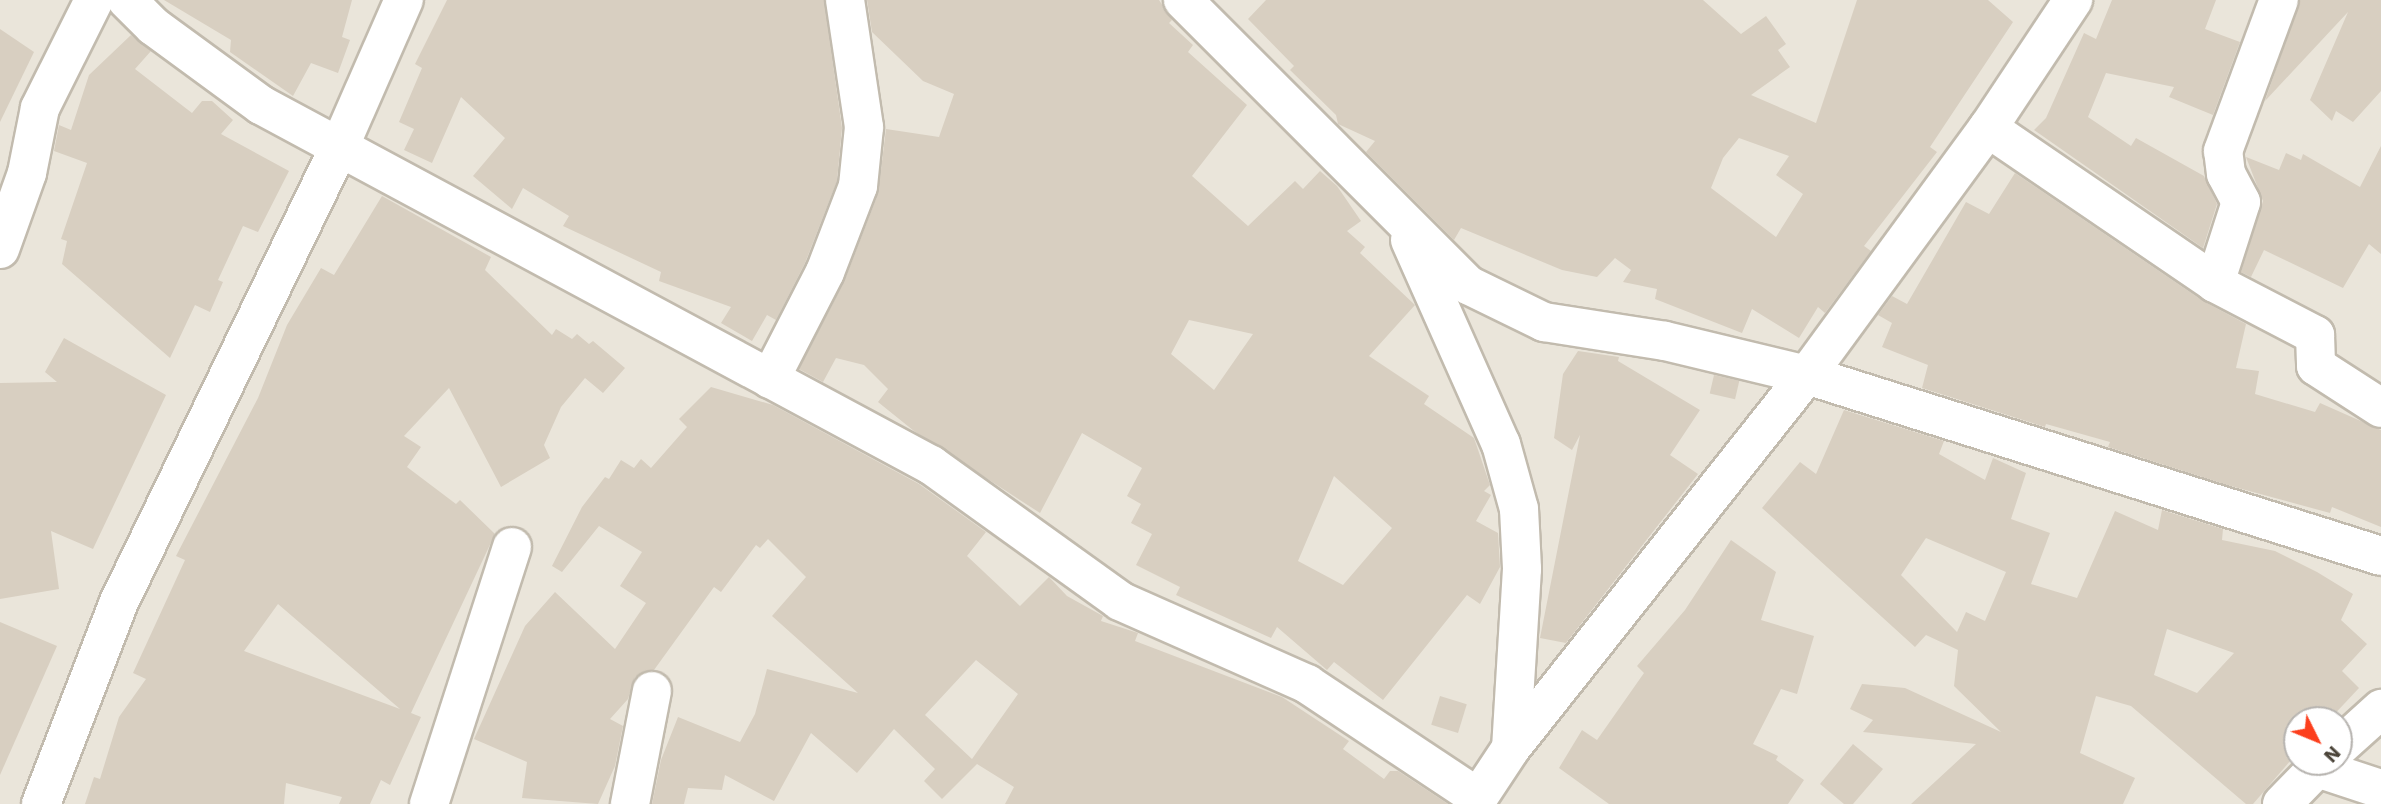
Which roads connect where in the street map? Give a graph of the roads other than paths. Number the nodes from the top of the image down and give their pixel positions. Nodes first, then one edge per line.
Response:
1 (94, 0) edge
2 (127, 0) edge
3 (404, 0) edge
4 (845, 0) edge
5 (1183, 0) edge
6 (2073, 0) edge
7 (2279, 0) edge
8 (1988, 128) junction
9 (338, 150) junction
10 (1403, 225) junction
11 (0, 249) edge
12 (2215, 283) junction
13 (1807, 375) junction
14 (770, 379) junction
15 (2381, 408) edge
16 (512, 547) dead end
17 (2381, 556) edge
18 (652, 691) dead end
19 (2381, 709) edge
20 (2353, 734) edge
21 (1511, 748) junction
22 (2353, 774) edge
23 (2309, 776) edge
24 (2381, 789) edge
25 (1475, 801) edge
26 (41, 804) edge
27 (429, 804) edge
28 (630, 804) edge
29 (2282, 804) edge

1 - 11 street
2 - 9 street
3 - 9 street
4 - 14 street
5 - 10 street
6 - 8 street
7 - 12 street
8 - 12 street
8 - 13 street
9 - 14 street
9 - 26 street
10 - 13 street
10 - 21 street
12 - 15 street
13 - 17 street
13 - 21 street
14 - 25 street
16 - 27 street
18 - 28 street
19 - 20 street
21 - 25 street
22 - 24 street
23 - 29 street

